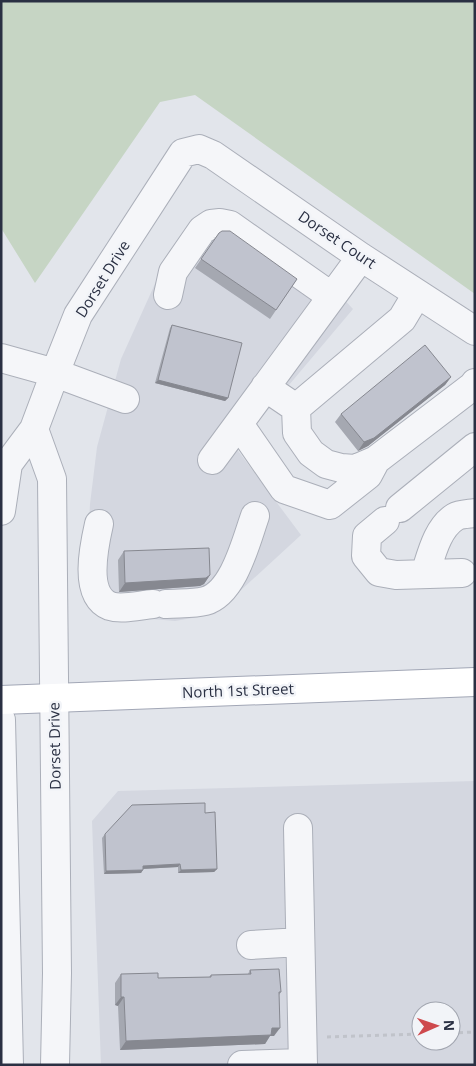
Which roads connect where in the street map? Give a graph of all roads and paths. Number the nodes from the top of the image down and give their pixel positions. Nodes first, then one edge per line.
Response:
1 (199, 149) joint
2 (361, 257) junction
3 (417, 294) junction
4 (168, 295) dead end
5 (331, 296) junction
6 (475, 331) edge
7 (1, 358) edge
8 (55, 373) junction
9 (475, 383) edge
10 (265, 387) junction
11 (125, 399) dead end
12 (296, 408) junction
13 (239, 424) junction
14 (34, 430) junction
15 (475, 447) edge
16 (212, 460) dead end
17 (376, 460) junction
18 (1, 511) edge
19 (475, 513) edge
20 (255, 516) dead end
21 (99, 524) dead end
22 (462, 573) dead end
23 (425, 574) junction
24 (475, 682) edge
25 (54, 698) junction
26 (1, 700) edge
27 (1, 720) edge
28 (298, 828) dead end
29 (300, 942) junction
30 (251, 945) dead end
31 (475, 1032) edge
32 (461, 1033) edge
33 (411, 1034) edge
34 (326, 1037) dead end
35 (303, 1064) edge
36 (9, 1065) edge
37 (55, 1065) edge
38 (242, 1065) edge

1 - 2 street, Dorset Court
1 - 8 street, Dorset Drive
2 - 3 street, Dorset Court
2 - 5 street
3 - 6 street, Dorset Court
3 - 12 street
4 - 5 street
5 - 10 street
7 - 8 street
8 - 11 street
8 - 14 street, Dorset Drive
9 - 17 street
10 - 12 street
10 - 13 street
12 - 17 street
13 - 16 street
13 - 17 street
14 - 18 street, Dorset Drive
14 - 25 street, Dorset Drive
15 - 23 street
19 - 23 street
20 - 21 street
22 - 23 street
24 - 25 main road, North 1st Street
25 - 26 main road, North 1st Street
25 - 37 street, Dorset Drive
27 - 36 street
28 - 29 street
29 - 30 street
29 - 35 street
31 - 32 path
33 - 34 path
35 - 38 street

